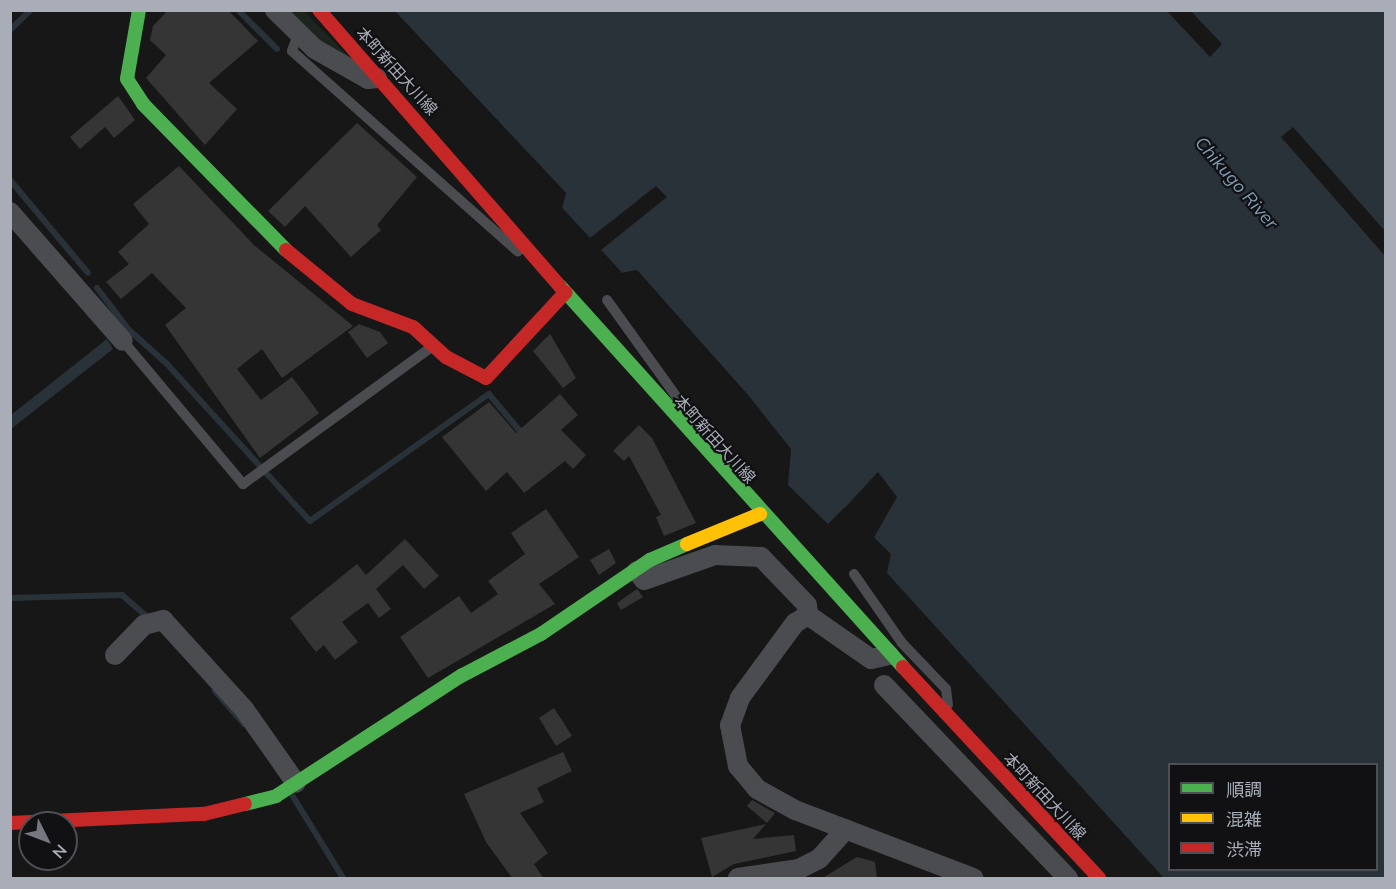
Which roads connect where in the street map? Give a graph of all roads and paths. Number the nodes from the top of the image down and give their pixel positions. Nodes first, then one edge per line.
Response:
1 (139, 10) edge
2 (275, 10) edge
3 (319, 10) edge
4 (298, 35) junction
5 (382, 78) junction
6 (10, 212) edge
7 (532, 252) junction
8 (566, 292) junction
9 (607, 300) dead end
10 (123, 341) joint
11 (434, 345) junction
12 (686, 430) junction
13 (760, 514) junction
14 (637, 571) junction
15 (855, 574) dead end
16 (808, 615) junction
17 (889, 654) junction
18 (115, 655) dead end
19 (884, 685) dead end
20 (950, 717) junction
21 (290, 787) junction
22 (10, 823) edge
23 (846, 829) junction
24 (738, 879) edge
25 (973, 879) edge
26 (1068, 879) edge
27 (1099, 879) edge

1 - 11 street
2 - 4 street
3 - 5 street, 本町新田大川線
4 - 5 street
4 - 7 lane
5 - 7 street, 本町新田大川線
6 - 10 street
7 - 8 street, 本町新田大川線
8 - 11 street
8 - 12 street, 本町新田大川線
9 - 12 lane
10 - 11 lane
12 - 13 street, 本町新田大川線
13 - 14 street
13 - 17 street, 本町新田大川線
14 - 16 street
14 - 21 street
15 - 20 lane
16 - 17 street
16 - 23 street
17 - 20 street, 本町新田大川線
18 - 21 street
19 - 26 street
20 - 27 street, 本町新田大川線
21 - 22 street
23 - 24 street
23 - 25 street

